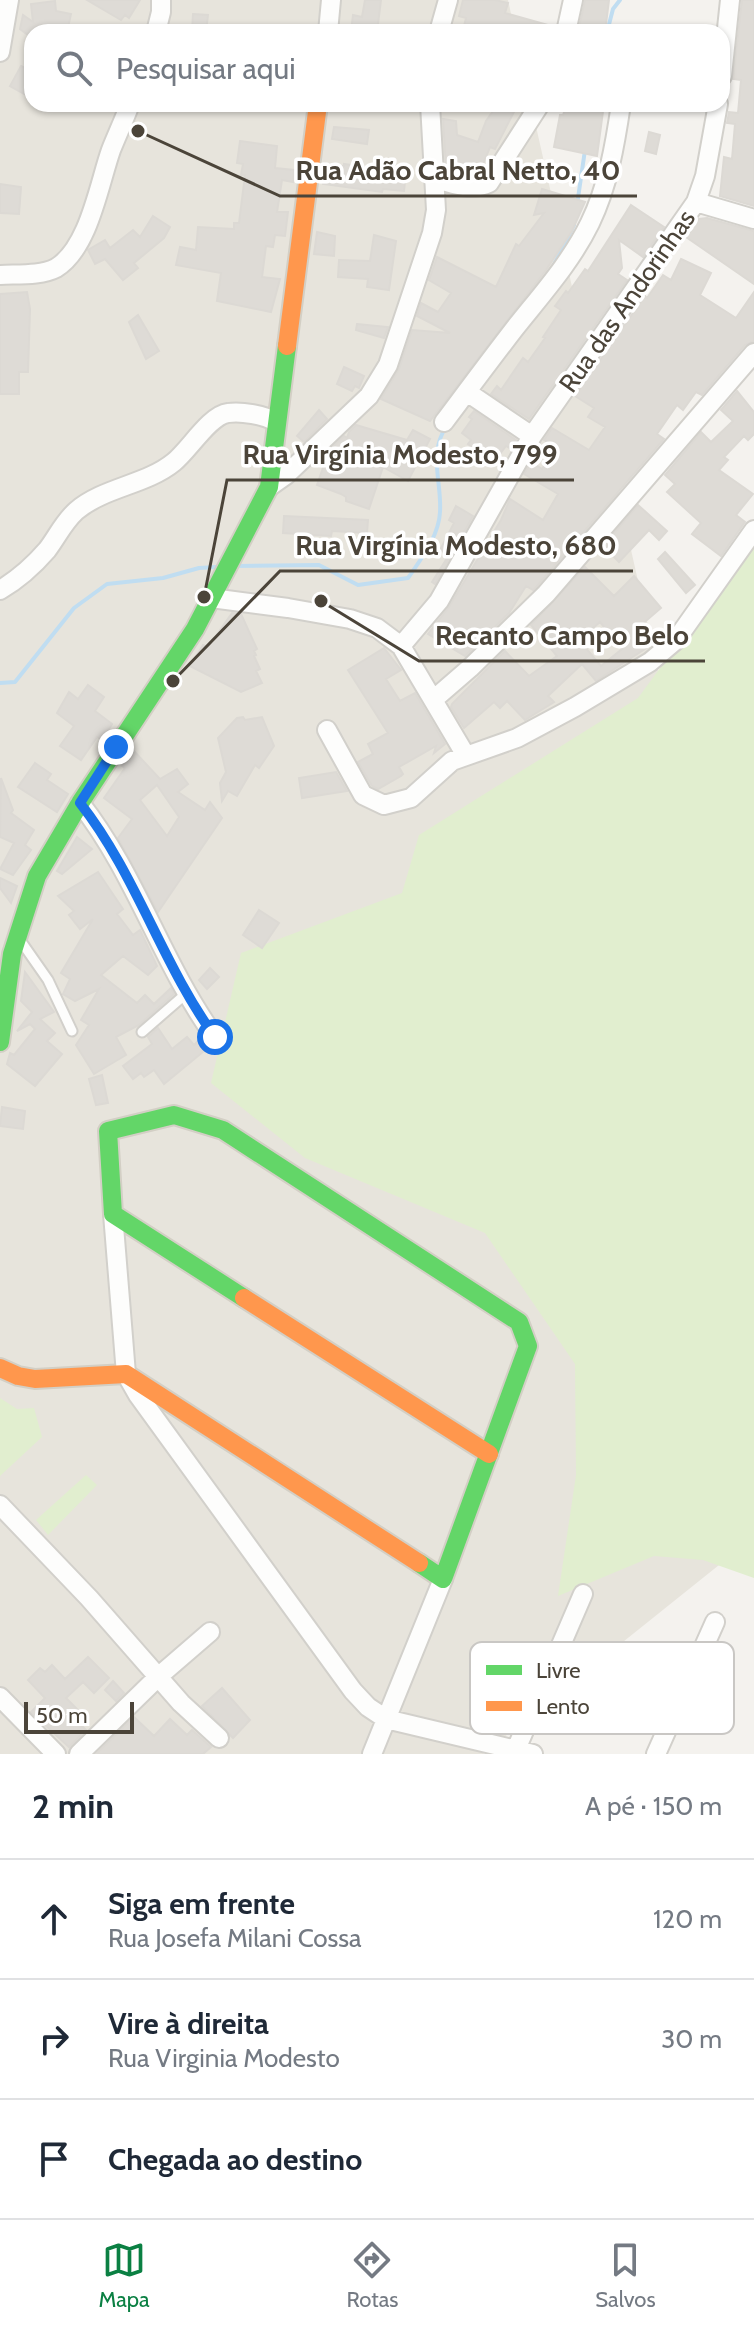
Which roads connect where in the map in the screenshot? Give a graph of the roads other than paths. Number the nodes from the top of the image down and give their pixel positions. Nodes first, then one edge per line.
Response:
1 (9, 0) edge
2 (161, 0) edge
3 (331, 0) edge
4 (448, 0) edge
5 (573, 0) edge
6 (730, 0) edge
7 (158, 24) edge
8 (329, 24) edge
9 (441, 24) edge
10 (568, 24) edge
11 (727, 24) edge
12 (0, 52) edge
13 (127, 112) edge
14 (317, 112) edge
15 (431, 112) edge
16 (535, 112) edge
17 (620, 112) edge
18 (717, 112) edge
19 (435, 179) junction
20 (696, 202) junction
21 (754, 219) edge
22 (0, 275) edge
23 (754, 353) edge
24 (467, 392) junction
25 (275, 422) junction
26 (444, 422) dead end
27 (532, 436) junction
28 (269, 487) junction
29 (754, 530) edge
30 (0, 590) edge
31 (211, 598) junction
32 (401, 646) junction
33 (433, 700) junction
34 (327, 730) dead end
35 (465, 754) junction
36 (80, 803) junction
37 (17, 936) junction
38 (188, 992) junction
39 (3, 993) edge
40 (72, 1031) dead end
41 (142, 1032) dead end
42 (215, 1037) dead end
43 (0, 1042) edge
44 (113, 1214) junction
45 (0, 1368) edge
46 (126, 1374) junction
47 (489, 1454) junction
48 (0, 1505) edge
49 (443, 1579) junction
50 (583, 1594) dead end
51 (715, 1622) dead end
52 (210, 1632) dead end
53 (564, 1642) edge
54 (706, 1642) edge
55 (159, 1676) junction
56 (0, 1697) edge
57 (386, 1719) junction
58 (528, 1734) edge
59 (665, 1734) edge
60 (219, 1738) dead end
61 (521, 1753) edge
62 (56, 1754) edge
63 (79, 1754) edge
64 (372, 1754) edge
65 (656, 1754) edge

1 - 12 street
2 - 7 street
3 - 8 street
4 - 9 street
5 - 10 street
6 - 11 street
13 - 22 street
14 - 25 street
15 - 19 street
16 - 19 street
17 - 24 street
18 - 20 street, Rua das Andorinhas
19 - 28 street
20 - 21 street
20 - 27 street, Rua das Andorinhas
23 - 33 street
24 - 26 street
24 - 27 street
25 - 28 street
25 - 30 street
27 - 32 street, Rua das Andorinhas
28 - 31 street
29 - 35 street
31 - 32 street
31 - 36 street
32 - 33 street
33 - 35 street
34 - 35 street
36 - 37 street
36 - 38 street
37 - 39 street
37 - 40 lane
38 - 41 lane
38 - 42 street
39 - 43 street
44 - 46 street
44 - 47 street
44 - 47 street
45 - 46 street
46 - 49 street
46 - 57 street
47 - 49 street
48 - 55 street
49 - 57 street
50 - 53 street
51 - 54 street
52 - 55 street
55 - 60 street
55 - 63 street
56 - 62 street
57 - 61 street
57 - 64 street
58 - 61 street
59 - 65 street

